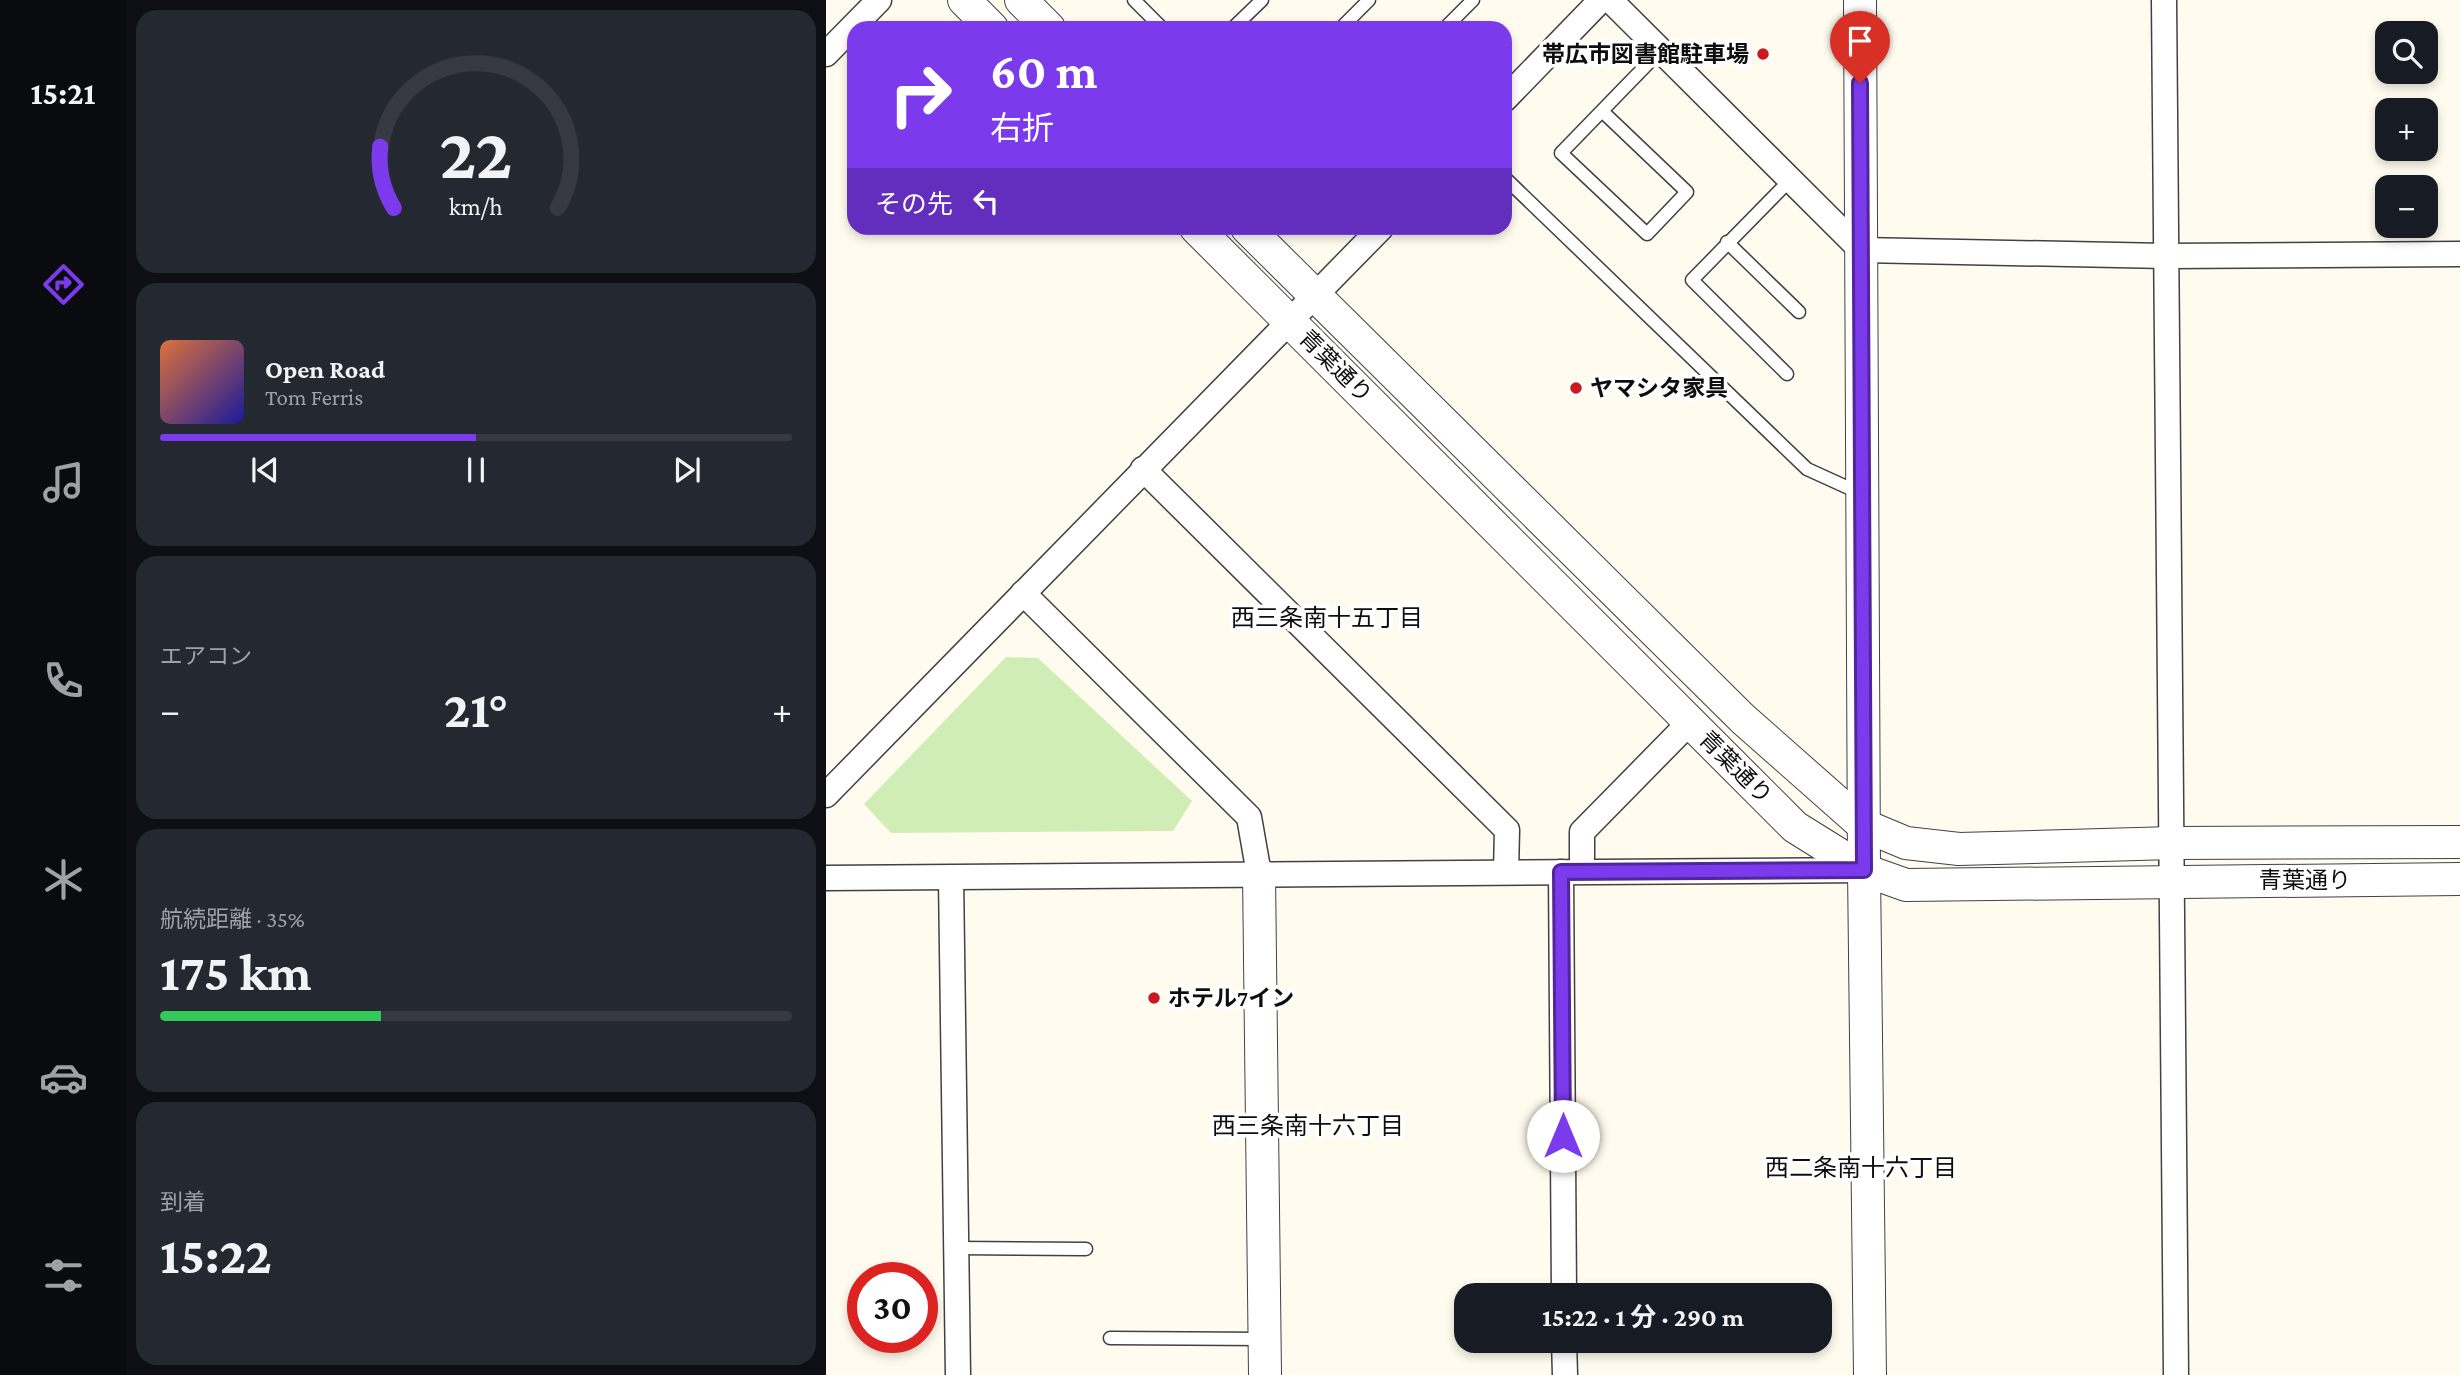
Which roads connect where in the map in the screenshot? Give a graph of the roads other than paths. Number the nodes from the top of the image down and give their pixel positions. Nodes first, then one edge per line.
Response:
1 (879, 0) edge
2 (964, 0) edge
3 (1021, 0) edge
4 (1134, 0) edge
5 (1369, 0) edge
6 (1473, 0) edge
7 (1601, 0) edge
8 (1610, 0) edge
9 (1860, 0) edge
10 (2164, 0) edge
11 (1253, 3) edge
12 (858, 21) edge
13 (985, 21) edge
14 (1042, 21) edge
15 (1155, 21) edge
16 (1239, 21) edge
17 (1348, 21) edge
18 (1452, 21) edge
19 (847, 33) edge
20 (1661, 50) junction
21 (826, 54) edge
22 (1512, 92) edge
23 (1602, 111) junction
24 (1791, 179) junction
25 (1512, 185) edge
26 (1203, 235) edge
27 (1255, 235) edge
28 (1374, 235) edge
29 (1727, 242) junction
30 (1861, 250) junction
31 (2460, 254) edge
32 (2166, 257) junction
33 (1315, 295) junction
34 (1799, 312) dead end
35 (1289, 318) junction
36 (1787, 374) dead end
37 (1143, 468) junction
38 (1863, 495) junction
39 (1023, 593) junction
40 (1690, 722) junction
41 (826, 795) edge
42 (1863, 825) junction
43 (2460, 842) edge
44 (2172, 843) junction
45 (1864, 870) junction
46 (1572, 871) junction
47 (1506, 872) junction
48 (1259, 874) junction
49 (826, 878) edge
50 (951, 878) junction
51 (2460, 879) edge
52 (2172, 881) junction
53 (956, 1248) junction
54 (1086, 1249) dead end
55 (1564, 1283) edge
56 (1110, 1338) dead end
57 (1265, 1339) junction
58 (1564, 1353) edge
59 (958, 1375) edge
60 (1265, 1375) edge
61 (1565, 1375) edge
62 (1870, 1375) edge
63 (2176, 1375) edge

1 - 12 street
2 - 13 street
3 - 14 street
4 - 15 lane
5 - 17 lane
6 - 18 lane
7 - 22 street
8 - 20 street
9 - 30 street
10 - 32 street
11 - 16 lane
19 - 21 street
20 - 23 lane
20 - 24 street
23 - 23 lane
24 - 29 lane
24 - 30 street
25 - 38 lane
26 - 35 street, 青葉通り
27 - 33 street
28 - 33 street
29 - 34 lane
29 - 36 lane
30 - 32 street
30 - 38 street
31 - 32 street
32 - 44 street
33 - 35 street
33 - 42 street
35 - 37 street
35 - 40 street, 青葉通り
37 - 39 street
37 - 47 street
38 - 42 street
39 - 41 street
39 - 48 street
40 - 45 street, 青葉通り
40 - 46 street
42 - 44 street
42 - 45 street
43 - 44 street
44 - 52 street
45 - 46 street
45 - 52 street, 青葉通り
45 - 62 street
46 - 47 street
46 - 55 street
47 - 48 street
48 - 50 street
48 - 57 street
49 - 50 street
50 - 53 street
51 - 52 street, 青葉通り
52 - 63 street
53 - 54 lane
53 - 59 street
56 - 57 lane
57 - 60 street
58 - 61 street

